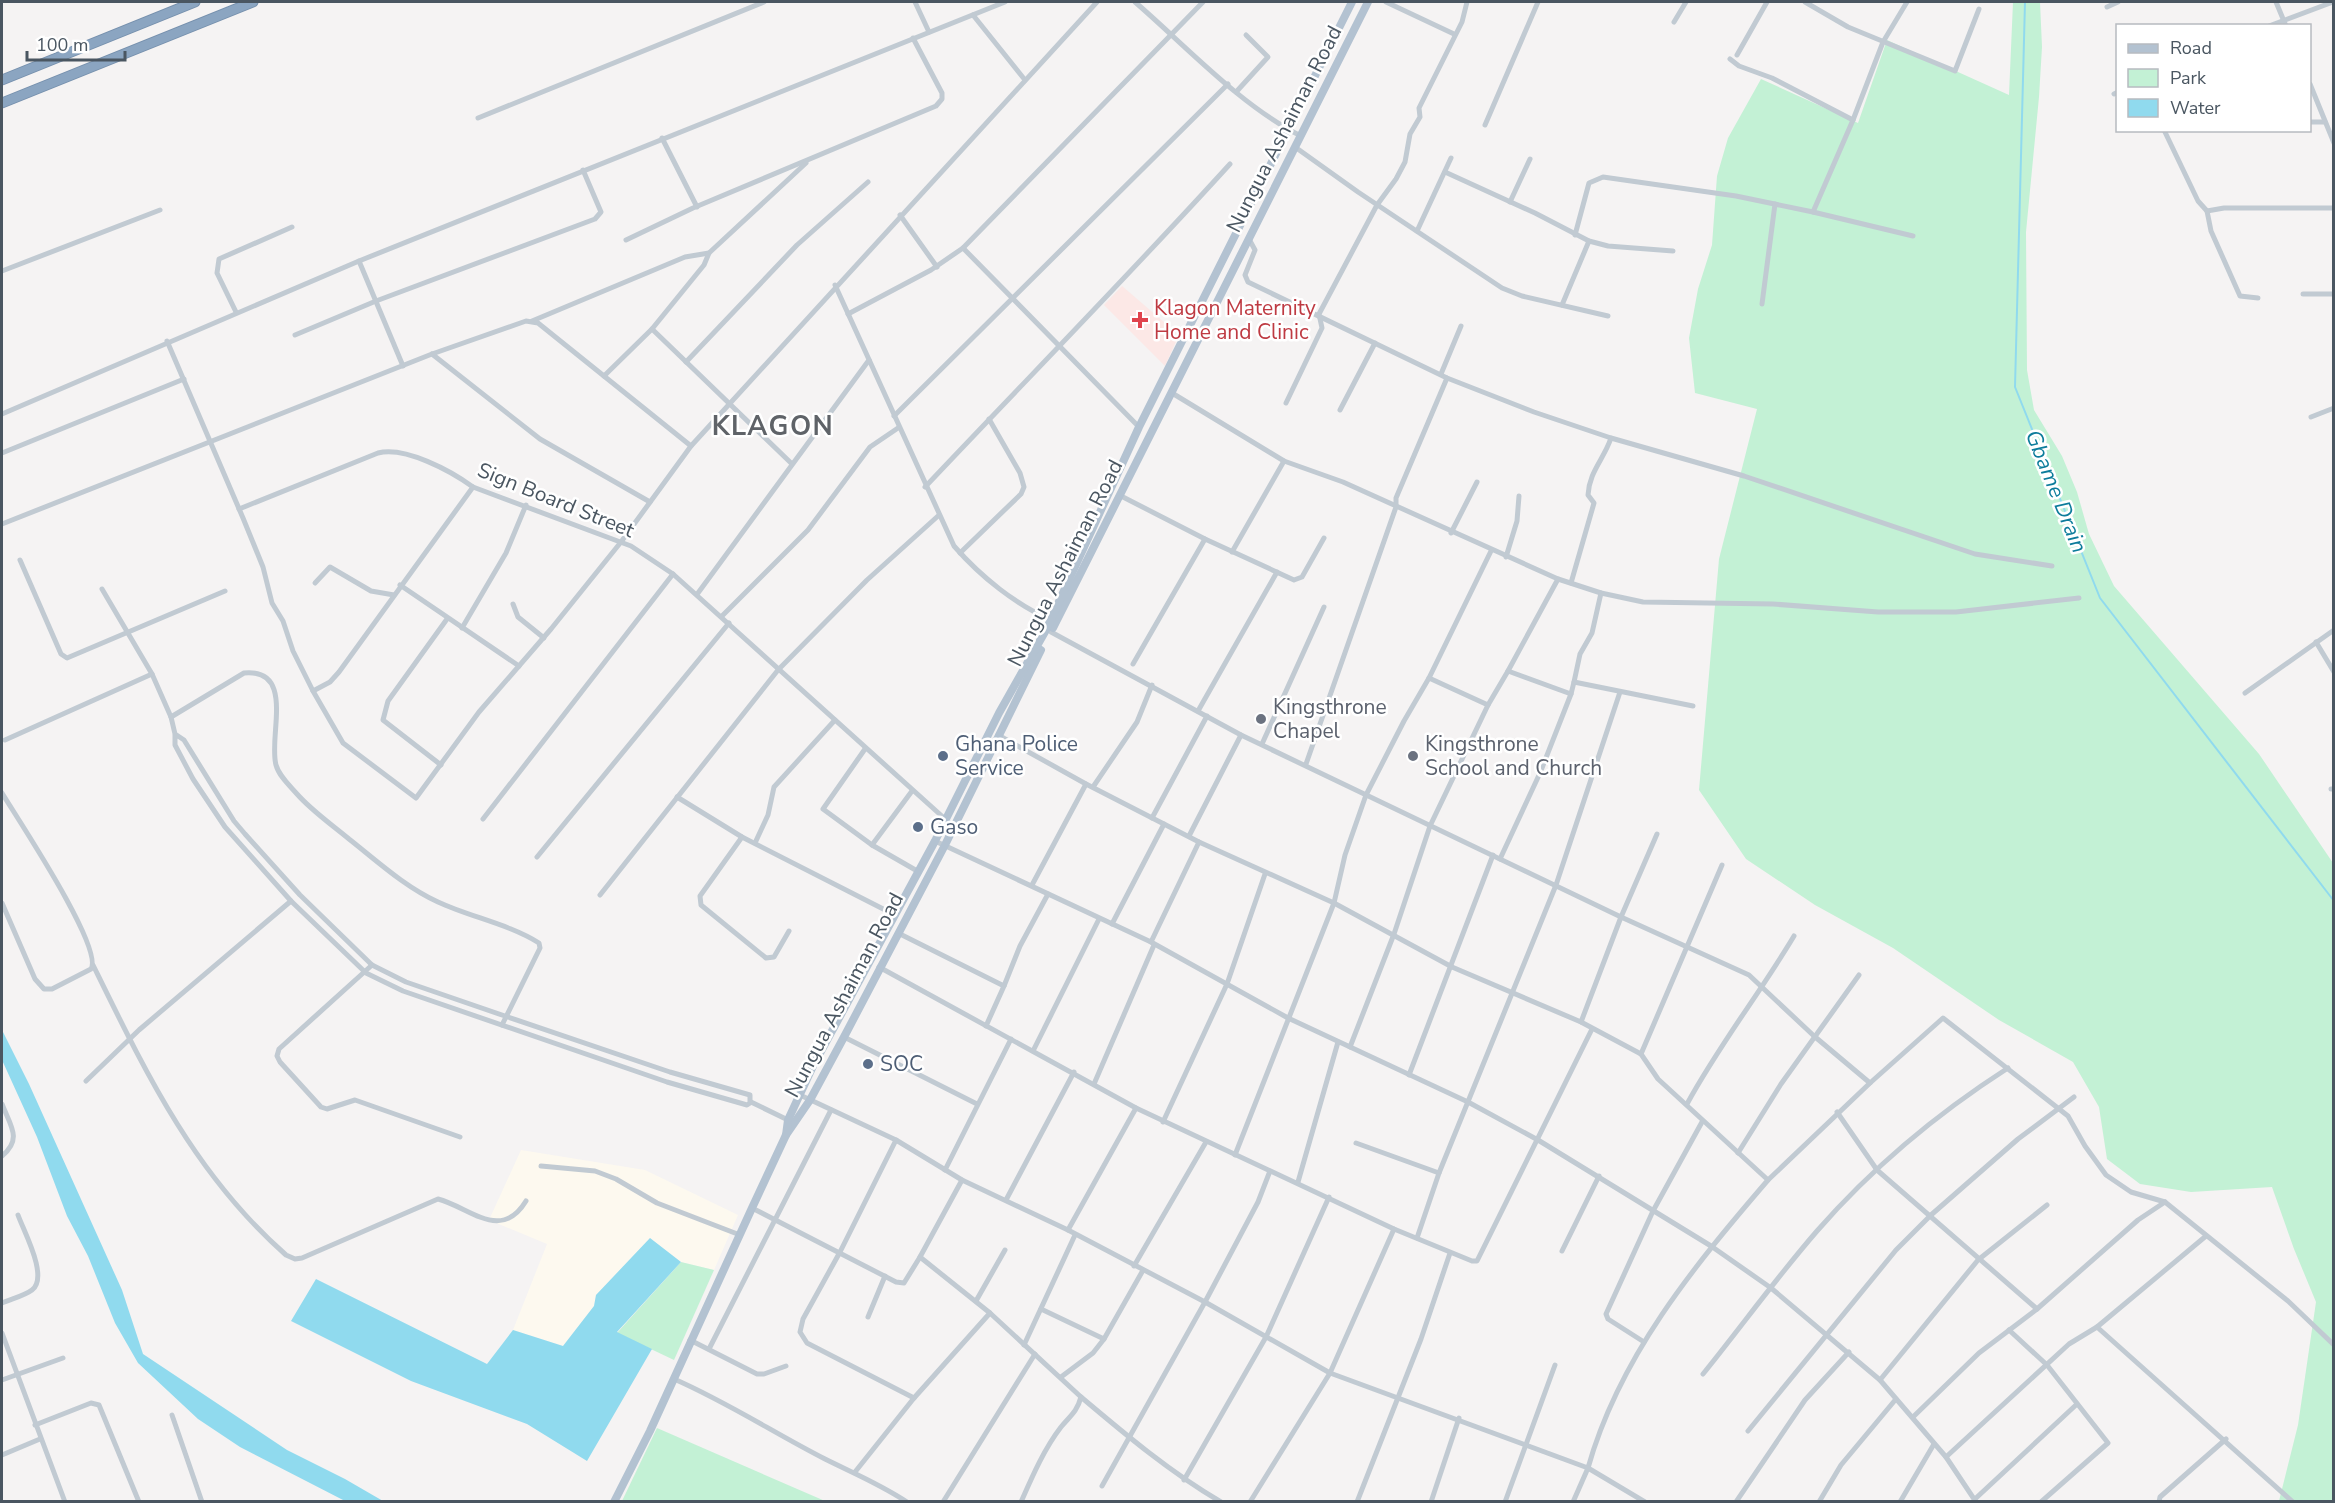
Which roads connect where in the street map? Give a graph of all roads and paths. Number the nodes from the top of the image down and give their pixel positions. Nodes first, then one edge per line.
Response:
1 (195, 2) edge
2 (253, 2) edge
3 (764, 2) edge
4 (915, 2) edge
5 (1005, 2) edge
6 (1097, 2) edge
7 (1135, 2) edge
8 (1203, 2) edge
9 (1352, 2) edge
10 (1368, 2) edge
11 (1386, 2) edge
12 (1467, 2) edge
13 (1538, 2) edge
14 (1686, 2) edge
15 (1767, 2) edge
16 (1806, 2) edge
17 (1906, 2) edge
18 (2118, 2) edge
19 (2276, 2) edge
20 (2333, 2) edge
21 (2107, 7) dead end
22 (1979, 9) dead end
23 (973, 15) junction
24 (1674, 22) dead end
25 (2285, 22) edge
26 (929, 32) junction
27 (1454, 34) junction
28 (1173, 35) junction
29 (1246, 35) dead end
30 (913, 38) junction
31 (1883, 42) junction
32 (1737, 55) dead end
33 (1730, 59) dead end
34 (2, 80) edge
35 (1025, 80) junction
36 (1228, 84) junction
37 (2311, 87) edge
38 (1237, 91) junction
39 (2, 103) edge
40 (478, 118) dead end
41 (1852, 120) junction
42 (2311, 122) edge
43 (2325, 122) junction
44 (1485, 125) dead end
45 (1287, 129) junction
46 (2165, 132) edge
47 (1301, 136) junction
48 (662, 138) junction
49 (2334, 144) edge
50 (1295, 147) junction
51 (1451, 158) dead end
52 (809, 159) junction
53 (1530, 159) dead end
54 (1230, 164) dead end
55 (583, 170) junction
56 (1445, 172) junction
57 (868, 182) dead end
58 (1510, 202) junction
59 (1775, 204) junction
60 (1377, 205) junction
61 (697, 207) junction
62 (2334, 208) edge
63 (160, 210) dead end
64 (2207, 211) junction
65 (1813, 212) junction
66 (900, 215) junction
67 (292, 227) dead end
68 (1417, 231) junction
69 (1575, 235) junction
70 (1913, 236) dead end
71 (1249, 239) junction
72 (626, 240) dead end
73 (1589, 241) junction
74 (963, 248) junction
75 (1673, 251) dead end
76 (709, 253) junction
77 (359, 261) junction
78 (937, 267) junction
79 (2, 272) edge
80 (835, 285) junction
81 (2303, 294) dead end
82 (2334, 294) edge
83 (1011, 297) junction
84 (2258, 298) dead end
85 (375, 301) junction
86 (1762, 304) dead end
87 (1562, 305) junction
88 (236, 312) junction
89 (848, 314) junction
90 (1319, 314) junction
91 (1608, 316) dead end
92 (531, 321) junction
93 (1461, 326) dead end
94 (652, 329) junction
95 (294, 334) dead end
96 (167, 341) junction
97 (1375, 343) junction
98 (1060, 348) junction
99 (432, 354) junction
100 (869, 360) junction
101 (686, 362) junction
102 (403, 366) junction
103 (1441, 374) junction
104 (604, 376) junction
105 (1447, 378) junction
106 (184, 379) junction
107 (1172, 393) junction
108 (730, 403) junction
109 (1286, 403) dead end
110 (2334, 408) edge
111 (1340, 410) dead end
112 (2, 414) edge
113 (894, 416) junction
114 (2311, 417) dead end
115 (989, 419) junction
116 (1139, 427) junction
117 (898, 428) junction
118 (1611, 438) junction
119 (211, 442) junction
120 (691, 446) junction
121 (2, 453) edge
122 (1284, 461) junction
123 (791, 464) junction
124 (1478, 482) dead end
125 (473, 487) junction
126 (925, 487) junction
127 (1121, 496) junction
128 (1519, 496) dead end
129 (650, 502) junction
130 (526, 505) junction
131 (1396, 507) junction
132 (239, 508) junction
133 (938, 516) junction
134 (2, 523) edge
135 (1450, 532) junction
136 (1324, 537) dead end
137 (1205, 539) junction
138 (621, 542) junction
139 (1491, 551) junction
140 (1232, 552) junction
141 (960, 553) junction
142 (1506, 557) junction
143 (20, 560) dead end
144 (2052, 566) dead end
145 (1277, 572) junction
146 (673, 574) junction
147 (1557, 579) junction
148 (315, 583) dead end
149 (1571, 583) junction
150 (400, 585) junction
151 (102, 589) dead end
152 (225, 591) dead end
153 (698, 593) junction
154 (1600, 593) junction
155 (394, 595) junction
156 (2079, 598) dead end
157 (513, 604) dead end
158 (1324, 607) dead end
159 (722, 616) junction
160 (447, 619) junction
161 (1053, 621) junction
162 (729, 623) junction
163 (462, 628) junction
164 (2334, 630) edge
165 (130, 632) junction
166 (1051, 632) junction
167 (544, 638) junction
168 (2316, 642) junction
169 (1133, 664) dead end
170 (519, 666) junction
171 (778, 670) junction
172 (1508, 671) junction
173 (2334, 672) edge
174 (152, 674) junction
175 (1429, 678) junction
176 (1574, 682) junction
177 (1152, 685) junction
178 (313, 691) junction
179 (1620, 692) junction
180 (2245, 693) dead end
181 (1571, 694) junction
182 (1488, 705) junction
183 (1693, 706) dead end
184 (1198, 711) junction
185 (1207, 716) junction
186 (171, 717) junction
187 (835, 720) junction
188 (176, 734) junction
189 (998, 735) junction
190 (1241, 735) junction
191 (5, 740) dead end
192 (1263, 744) junction
193 (865, 749) junction
194 (1306, 764) junction
195 (441, 765) junction
196 (1086, 784) junction
197 (1093, 788) junction
198 (912, 791) junction
199 (2, 793) edge
200 (1366, 795) junction
201 (677, 797) junction
202 (1152, 818) junction
203 (483, 819) dead end
204 (946, 819) junction
205 (1164, 824) junction
206 (1430, 826) junction
207 (954, 827) junction
208 (1657, 834) dead end
209 (1189, 836) junction
210 (741, 837) junction
211 (936, 841) junction
212 (1199, 842) junction
213 (755, 843) junction
214 (872, 845) junction
215 (945, 845) junction
216 (1493, 855) junction
217 (537, 857) dead end
218 (1500, 859) junction
219 (1722, 865) dead end
220 (919, 872) junction
221 (1265, 874) junction
222 (1032, 885) junction
223 (1556, 885) junction
224 (1048, 894) junction
225 (600, 895) dead end
226 (291, 901) junction
227 (2, 903) edge
228 (1334, 903) junction
229 (895, 915) junction
230 (1621, 917) junction
231 (1099, 919) junction
232 (1112, 924) junction
233 (789, 931) dead end
234 (898, 933) junction
235 (1394, 934) junction
236 (1794, 936) dead end
237 (1153, 944) junction
238 (1688, 946) junction
239 (93, 965) junction
240 (372, 965) junction
241 (879, 967) junction
242 (1452, 967) junction
243 (366, 973) junction
244 (1859, 975) dead end
245 (1227, 984) junction
246 (1004, 986) junction
247 (1763, 988) junction
248 (1513, 994) junction
249 (505, 1016) junction
250 (1288, 1018) junction
251 (1581, 1022) junction
252 (502, 1025) junction
253 (986, 1026) junction
254 (1592, 1029) junction
255 (1814, 1036) junction
256 (844, 1037) junction
257 (130, 1039) junction
258 (1011, 1039) junction
259 (1338, 1042) junction
260 (1350, 1047) junction
261 (1033, 1051) junction
262 (1641, 1054) junction
263 (2008, 1068) junction
264 (670, 1072) junction
265 (1074, 1072) junction
266 (1409, 1075) junction
267 (86, 1081) dead end
268 (667, 1082) junction
269 (1094, 1083) junction
270 (1870, 1083) junction
271 (800, 1095) junction
272 (2074, 1097) dead end
273 (810, 1100) junction
274 (751, 1102) junction
275 (1467, 1102) junction
276 (2, 1104) edge
277 (977, 1104) junction
278 (1687, 1104) junction
279 (2058, 1107) junction
280 (1136, 1108) junction
281 (831, 1110) junction
282 (1837, 1112) junction
283 (788, 1120) junction
284 (1163, 1122) junction
285 (1702, 1122) junction
286 (786, 1135) junction
287 (460, 1137) dead end
288 (896, 1140) junction
289 (1538, 1140) junction
290 (1206, 1142) junction
291 (1356, 1143) dead end
292 (1738, 1154) junction
293 (1235, 1155) junction
294 (2, 1156) edge
295 (541, 1166) dead end
296 (945, 1170) junction
297 (1877, 1170) junction
298 (1270, 1171) junction
299 (1439, 1173) junction
300 (1599, 1176) junction
301 (962, 1180) junction
302 (1768, 1180) junction
303 (1298, 1182) junction
304 (1329, 1197) junction
305 (1006, 1200) junction
306 (526, 1201) dead end
307 (2165, 1202) junction
308 (2047, 1205) dead end
309 (752, 1208) junction
310 (1653, 1211) junction
311 (18, 1215) dead end
312 (1931, 1215) junction
313 (774, 1219) junction
314 (1394, 1229) junction
315 (1068, 1230) junction
316 (740, 1235) junction
317 (1075, 1235) junction
318 (2206, 1236) junction
319 (1417, 1238) junction
320 (1711, 1246) junction
321 (1005, 1250) dead end
322 (1562, 1251) dead end
323 (840, 1252) junction
324 (1450, 1253) junction
325 (920, 1257) junction
326 (1978, 1260) junction
327 (1134, 1266) junction
328 (1142, 1272) junction
329 (885, 1276) junction
330 (1772, 1288) junction
331 (976, 1302) junction
332 (1205, 1302) junction
333 (2, 1303) edge
334 (2037, 1308) junction
335 (1041, 1310) junction
336 (990, 1313) junction
337 (868, 1317) dead end
338 (2097, 1327) junction
339 (2009, 1330) junction
340 (2, 1333) edge
341 (1827, 1333) junction
342 (1266, 1337) junction
343 (1104, 1339) junction
344 (690, 1340) junction
345 (1644, 1342) junction
346 (1024, 1345) junction
347 (2334, 1345) edge
348 (709, 1349) junction
349 (1849, 1352) junction
350 (1035, 1354) junction
351 (63, 1358) dead end
352 (1556, 1365) dead end
353 (2047, 1365) junction
354 (786, 1366) dead end
355 (1330, 1373) junction
356 (1703, 1374) dead end
357 (16, 1375) junction
358 (1061, 1377) junction
359 (674, 1379) junction
360 (2, 1380) edge
361 (1880, 1380) junction
362 (1082, 1397) junction
363 (914, 1398) junction
364 (1398, 1398) junction
365 (1896, 1399) junction
366 (2077, 1404) junction
367 (172, 1415) dead end
368 (1913, 1416) junction
369 (1459, 1418) junction
370 (34, 1425) junction
371 (1748, 1431) dead end
372 (1129, 1438) junction
373 (40, 1439) junction
374 (2226, 1439) junction
375 (1524, 1443) junction
376 (1934, 1444) junction
377 (2, 1455) edge
378 (1946, 1457) junction
379 (1588, 1468) junction
380 (855, 1472) junction
381 (1184, 1480) junction
382 (1102, 1486) dead end
383 (1975, 1500) edge
384 (62, 1501) edge
385 (139, 1502) edge
386 (202, 1502) edge
387 (614, 1502) edge
388 (907, 1502) edge
389 (943, 1502) edge
390 (1021, 1502) edge
391 (1221, 1502) edge
392 (1250, 1502) edge
393 (1357, 1502) edge
394 (1431, 1502) edge
395 (1504, 1502) edge
396 (1573, 1502) edge
397 (1645, 1502) edge
398 (1736, 1502) edge
399 (1819, 1502) edge
400 (1900, 1502) edge
401 (2041, 1502) edge
402 (2159, 1502) edge
403 (2293, 1502) edge

1 - 34 highway
2 - 39 highway
3 - 40 street
4 - 26 street
5 - 23 street
6 - 35 street
7 - 28 street
8 - 28 street
9 - 45 main road, Nungua Ashaiman Road
10 - 47 main road, Nungua Ashaiman Road
11 - 27 street
12 - 27 street
13 - 44 street
14 - 24 street
15 - 32 street
16 - 31 street
17 - 31 street
18 - 21 street
19 - 25 street
20 - 25 street
22 - 31 street
23 - 26 street
23 - 35 street
26 - 30 street
27 - 60 street
28 - 36 street
28 - 74 street
29 - 38 street
30 - 48 street
30 - 52 street
31 - 41 street
33 - 41 street
35 - 66 street
36 - 38 street
36 - 83 street
37 - 43 street
38 - 45 street
41 - 65 street
42 - 43 street
43 - 49 street
45 - 47 street
45 - 116 main road, Nungua Ashaiman Road
46 - 64 street
47 - 50 main road, Nungua Ashaiman Road
48 - 55 street
48 - 61 street
50 - 60 street
50 - 71 main road, Nungua Ashaiman Road
51 - 56 street
52 - 61 street
52 - 76 street
53 - 58 street
54 - 98 street
55 - 77 street
55 - 85 street
56 - 58 street
56 - 68 street
57 - 101 street
58 - 69 street
59 - 65 street
59 - 69 street
59 - 86 street
60 - 68 street
60 - 90 street
61 - 72 street
62 - 64 street
63 - 79 street
64 - 84 street
65 - 70 street
66 - 78 street
66 - 80 street
67 - 88 street
68 - 87 street
69 - 73 street
71 - 90 street
71 - 107 main road, Nungua Ashaiman Road
73 - 75 street
73 - 87 street
74 - 78 street
74 - 83 street
76 - 92 street
76 - 94 street
77 - 85 street
77 - 88 street
78 - 89 street
80 - 89 street
80 - 108 street
81 - 82 street
83 - 98 street
83 - 113 street
85 - 95 street
85 - 102 street
87 - 91 street
88 - 96 street
89 - 100 street
90 - 97 street
90 - 109 street
92 - 99 street
92 - 104 street
93 - 103 street
94 - 101 street
94 - 104 street
96 - 106 street
96 - 112 street
97 - 103 street
97 - 111 street
98 - 115 street
98 - 116 street
99 - 102 street
99 - 129 street
100 - 113 street
100 - 123 street
101 - 108 street
102 - 119 street
103 - 105 street
104 - 120 street
105 - 118 street
105 - 131 street
106 - 119 street
106 - 121 street
107 - 122 street
107 - 127 main road, Nungua Ashaiman Road
108 - 120 street
108 - 123 street
110 - 114 street
113 - 117 street
115 - 126 street
115 - 141 street
116 - 161 main road, Nungua Ashaiman Road
117 - 126 street
117 - 159 street
118 - 144 street
118 - 149 street
119 - 132 street
119 - 134 street
120 - 129 street
122 - 131 street
122 - 140 street
123 - 153 street
124 - 135 street
125 - 130 street, Sign Board Street
125 - 132 street, Sign Board Street
125 - 150 street
126 - 133 street
127 - 137 street
127 - 161 main road, Nungua Ashaiman Road
128 - 142 street
129 - 138 street
130 - 138 street, Sign Board Street
130 - 163 street
131 - 135 street
131 - 194 street
132 - 178 street
133 - 141 street
133 - 171 street
135 - 139 street
136 - 145 street
137 - 140 street
137 - 169 street
138 - 146 street, Sign Board Street
138 - 167 street
139 - 142 street
139 - 175 street
140 - 145 street
141 - 161 street
142 - 147 street
143 - 165 street
145 - 184 street
146 - 153 street, Sign Board Street
146 - 203 street
147 - 149 street
147 - 172 street
148 - 155 street
149 - 154 street
150 - 155 street
150 - 160 street
151 - 165 street
152 - 165 street
153 - 159 street, Sign Board Street
154 - 156 street
154 - 176 street
155 - 178 street
157 - 167 street
158 - 192 street
159 - 162 street, Sign Board Street
160 - 163 street
160 - 195 street
161 - 166 main road, Nungua Ashaiman Road
161 - 204 main road, Nungua Ashaiman Road
162 - 171 street, Sign Board Street
162 - 217 street
163 - 170 street
164 - 168 street
165 - 174 street
166 - 177 street
166 - 189 main road, Nungua Ashaiman Road
167 - 170 street
168 - 173 street
168 - 180 street
170 - 195 street
171 - 187 street, Sign Board Street
171 - 201 street
172 - 181 street
172 - 182 street
174 - 186 street
174 - 191 street
175 - 182 street
175 - 200 street
176 - 179 street
176 - 181 street
177 - 184 street
177 - 197 street
178 - 195 street
179 - 183 street
179 - 223 street
181 - 218 street
182 - 206 street
184 - 185 street
185 - 190 street
185 - 202 street
186 - 188 street
186 - 249 street
187 - 193 street, Sign Board Street
187 - 213 street
188 - 226 street
188 - 240 street
189 - 196 street
189 - 207 main road, Nungua Ashaiman Road
190 - 192 street
190 - 209 street
192 - 194 street
193 - 198 street, Sign Board Street
193 - 214 street
194 - 200 street
196 - 197 street
196 - 222 street
197 - 202 street
198 - 204 street, Sign Board Street
198 - 214 street
199 - 239 street
200 - 206 street
200 - 228 street
201 - 210 street
201 - 225 street
202 - 205 street
204 - 207 street, Sign Board Street
204 - 211 main road, Nungua Ashaiman Road
205 - 209 street
205 - 232 street
206 - 216 street
206 - 235 street
207 - 215 main road, Nungua Ashaiman Road
208 - 230 street
209 - 212 street
210 - 213 street
210 - 233 street
211 - 215 street
211 - 220 main road, Nungua Ashaiman Road
212 - 221 street
212 - 237 street
213 - 229 street
214 - 220 street
215 - 222 street
215 - 234 main road, Nungua Ashaiman Road
216 - 218 street
216 - 242 street
218 - 223 street
219 - 238 street
220 - 229 main road, Nungua Ashaiman Road
221 - 228 street
221 - 245 street
222 - 224 street
223 - 230 street
223 - 248 street
224 - 231 street
224 - 246 street
226 - 243 street
226 - 257 street
227 - 239 street
228 - 235 street
228 - 250 street
229 - 271 main road, Nungua Ashaiman Road
230 - 238 street
230 - 251 street
231 - 232 street
231 - 261 street
232 - 237 street
234 - 241 main road, Nungua Ashaiman Road
234 - 246 street
235 - 242 street
235 - 260 street
236 - 247 street
237 - 245 street
237 - 269 street
238 - 247 street
238 - 262 street
239 - 257 street
240 - 243 street
240 - 249 street
241 - 253 street
241 - 256 main road, Nungua Ashaiman Road
242 - 248 street
242 - 266 street
243 - 252 street
243 - 287 street
244 - 255 street
245 - 250 street
245 - 284 street
246 - 253 street
247 - 255 street
247 - 278 street
248 - 251 street
248 - 275 street
249 - 252 street
249 - 264 street
250 - 259 street
250 - 293 street
251 - 254 street
252 - 268 street
253 - 258 street
254 - 262 street
254 - 289 street
255 - 270 street
255 - 292 street
256 - 273 main road, Nungua Ashaiman Road
256 - 277 street
257 - 267 street
257 - 306 street
258 - 261 street
258 - 277 street
259 - 260 street
259 - 303 street
260 - 266 street
261 - 265 street
262 - 278 street
263 - 270 street
263 - 279 street
263 - 297 street
264 - 268 street
264 - 274 street
265 - 269 street
265 - 305 street
266 - 275 street
268 - 274 street
269 - 280 street
270 - 282 street
271 - 273 street
271 - 283 main road, Nungua Ashaiman Road
272 - 279 street
273 - 281 street
273 - 286 main road, Nungua Ashaiman Road
274 - 283 street
275 - 289 street
275 - 299 street
276 - 294 street
277 - 296 street
278 - 285 street
279 - 307 street
279 - 312 street
280 - 284 street
280 - 315 street
281 - 288 street
281 - 313 street
282 - 297 street
282 - 302 street
283 - 286 main road, Nungua Ashaiman Road
284 - 290 street
285 - 292 street
285 - 310 street
286 - 309 main road, Nungua Ashaiman Road
288 - 296 street
288 - 323 street
289 - 300 street
289 - 324 street
290 - 293 street
290 - 327 street
291 - 299 street
292 - 302 street
293 - 298 street
295 - 316 street
296 - 301 street
297 - 312 street
297 - 330 street
298 - 303 street
298 - 332 street
299 - 319 street
300 - 310 street
300 - 322 street
301 - 305 street
301 - 325 street
302 - 320 street
303 - 304 street
304 - 314 street
304 - 342 street
305 - 315 street
307 - 318 street
307 - 334 street
308 - 326 street
309 - 313 street
309 - 316 main road, Nungua Ashaiman Road
310 - 320 street
310 - 345 street
311 - 333 street
312 - 326 street
312 - 341 street
313 - 323 street
313 - 348 street
314 - 319 street
314 - 355 street
315 - 317 street
316 - 344 main road, Nungua Ashaiman Road
317 - 327 street
317 - 335 street
318 - 338 street
318 - 347 street
319 - 324 street
320 - 330 street
320 - 345 street
321 - 331 street
323 - 329 street
323 - 363 street
324 - 364 street
325 - 329 street
325 - 331 street
326 - 334 street
326 - 361 street
327 - 328 street
328 - 332 street
328 - 343 street
329 - 337 street
330 - 341 street
330 - 356 street
331 - 336 street
332 - 342 street
332 - 372 street
334 - 339 street
335 - 343 street
335 - 346 street
336 - 346 street
336 - 363 street
338 - 353 street
338 - 374 street
339 - 353 street
339 - 368 street
340 - 357 street
341 - 349 street
341 - 371 street
342 - 355 street
342 - 381 street
343 - 358 street
344 - 348 street
344 - 359 main road, Nungua Ashaiman Road
345 - 379 street
346 - 350 street
348 - 354 street
349 - 361 street
349 - 398 street
350 - 358 street
350 - 389 street
351 - 357 street
352 - 375 street
353 - 366 street
353 - 378 street
355 - 364 street
355 - 392 street
357 - 360 street
357 - 370 street
358 - 362 street
359 - 380 street
359 - 387 main road, Nungua Ashaiman Road
361 - 365 street
362 - 372 street
362 - 390 street
363 - 380 street
364 - 369 street
364 - 393 street
365 - 368 street
365 - 399 street
366 - 383 street
366 - 401 street
367 - 386 street
368 - 376 street
369 - 375 street
369 - 394 street
370 - 373 street
370 - 385 street
372 - 381 street
372 - 382 street
373 - 377 street
373 - 384 street
374 - 402 street
374 - 403 street
375 - 379 street
375 - 395 street
376 - 378 street
376 - 400 street
378 - 383 street
379 - 396 street
379 - 397 street
380 - 388 street
381 - 391 street

